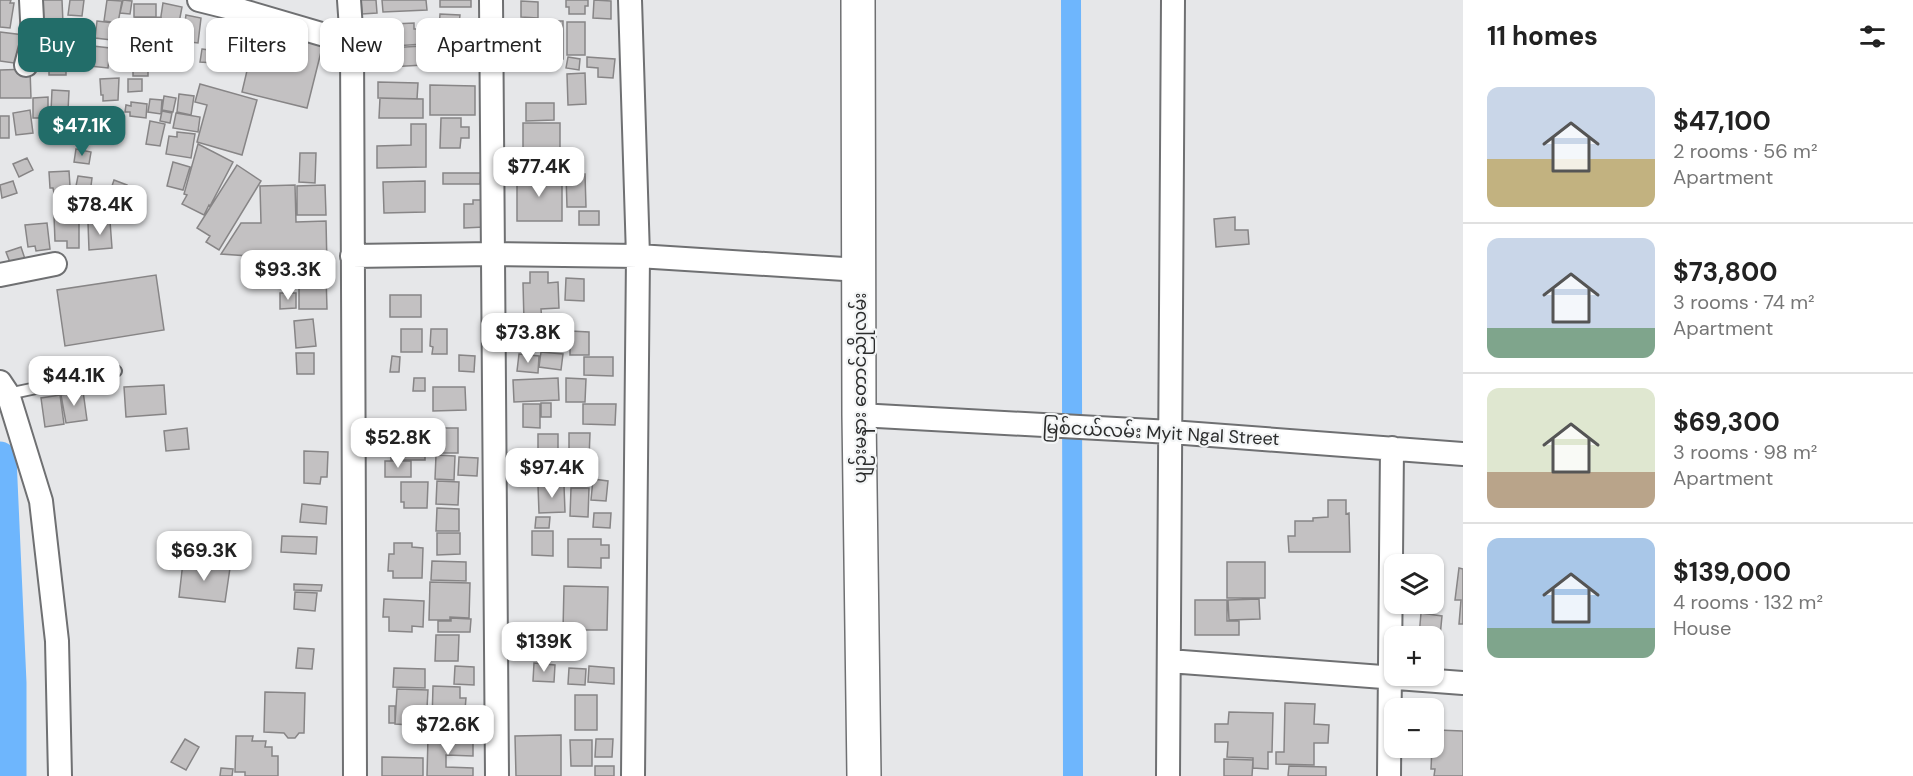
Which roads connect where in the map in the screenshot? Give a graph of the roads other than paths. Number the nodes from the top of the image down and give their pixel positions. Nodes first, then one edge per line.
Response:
1 (31, 0) edge
2 (199, 0) edge
3 (349, 0) edge
4 (491, 0) edge
5 (630, 0) edge
6 (858, 0) edge
7 (1173, 0) edge
8 (32, 18) edge
9 (350, 18) edge
10 (320, 33) edge
11 (352, 72) edge
12 (493, 254) junction
13 (352, 256) junction
14 (638, 256) junction
15 (55, 264) dead end
16 (860, 270) junction
17 (0, 275) edge
18 (116, 371) dead end
19 (4, 388) edge
20 (859, 415) junction
21 (1171, 432) junction
22 (1392, 448) junction
23 (1463, 454) edge
24 (1390, 626) edge
25 (1169, 661) junction
26 (1384, 677) edge
27 (1444, 681) edge
28 (1463, 682) edge
29 (1389, 686) edge
30 (60, 776) edge
31 (355, 776) edge
32 (497, 776) edge
33 (633, 776) edge
34 (864, 776) edge
35 (1168, 776) edge
36 (1389, 776) edge

1 - 8 street
2 - 10 street
3 - 9 street
4 - 12 street
5 - 14 street
6 - 16 main road, ပျဉ်းမနား တောင်ညိုလမ်း
7 - 21 street
11 - 13 street
12 - 13 street
12 - 14 street
12 - 32 street
13 - 31 street
14 - 16 street
14 - 33 street
15 - 17 street
16 - 20 main road, ပျဉ်းမနား တောင်ညိုလမ်း
18 - 19 lane
19 - 30 street
20 - 21 street, မြစ်ငယ်လမ်း Myit Ngal Street
20 - 34 main road, ပျဉ်းမနား တောင်ညိုလမ်း
21 - 22 street, မြစ်ငယ်လမ်း Myit Ngal Street
21 - 25 street
22 - 23 street, မြစ်ငယ်လမ်း Myit Ngal Street
22 - 24 street
25 - 26 street
25 - 35 street
27 - 28 street
29 - 36 street

